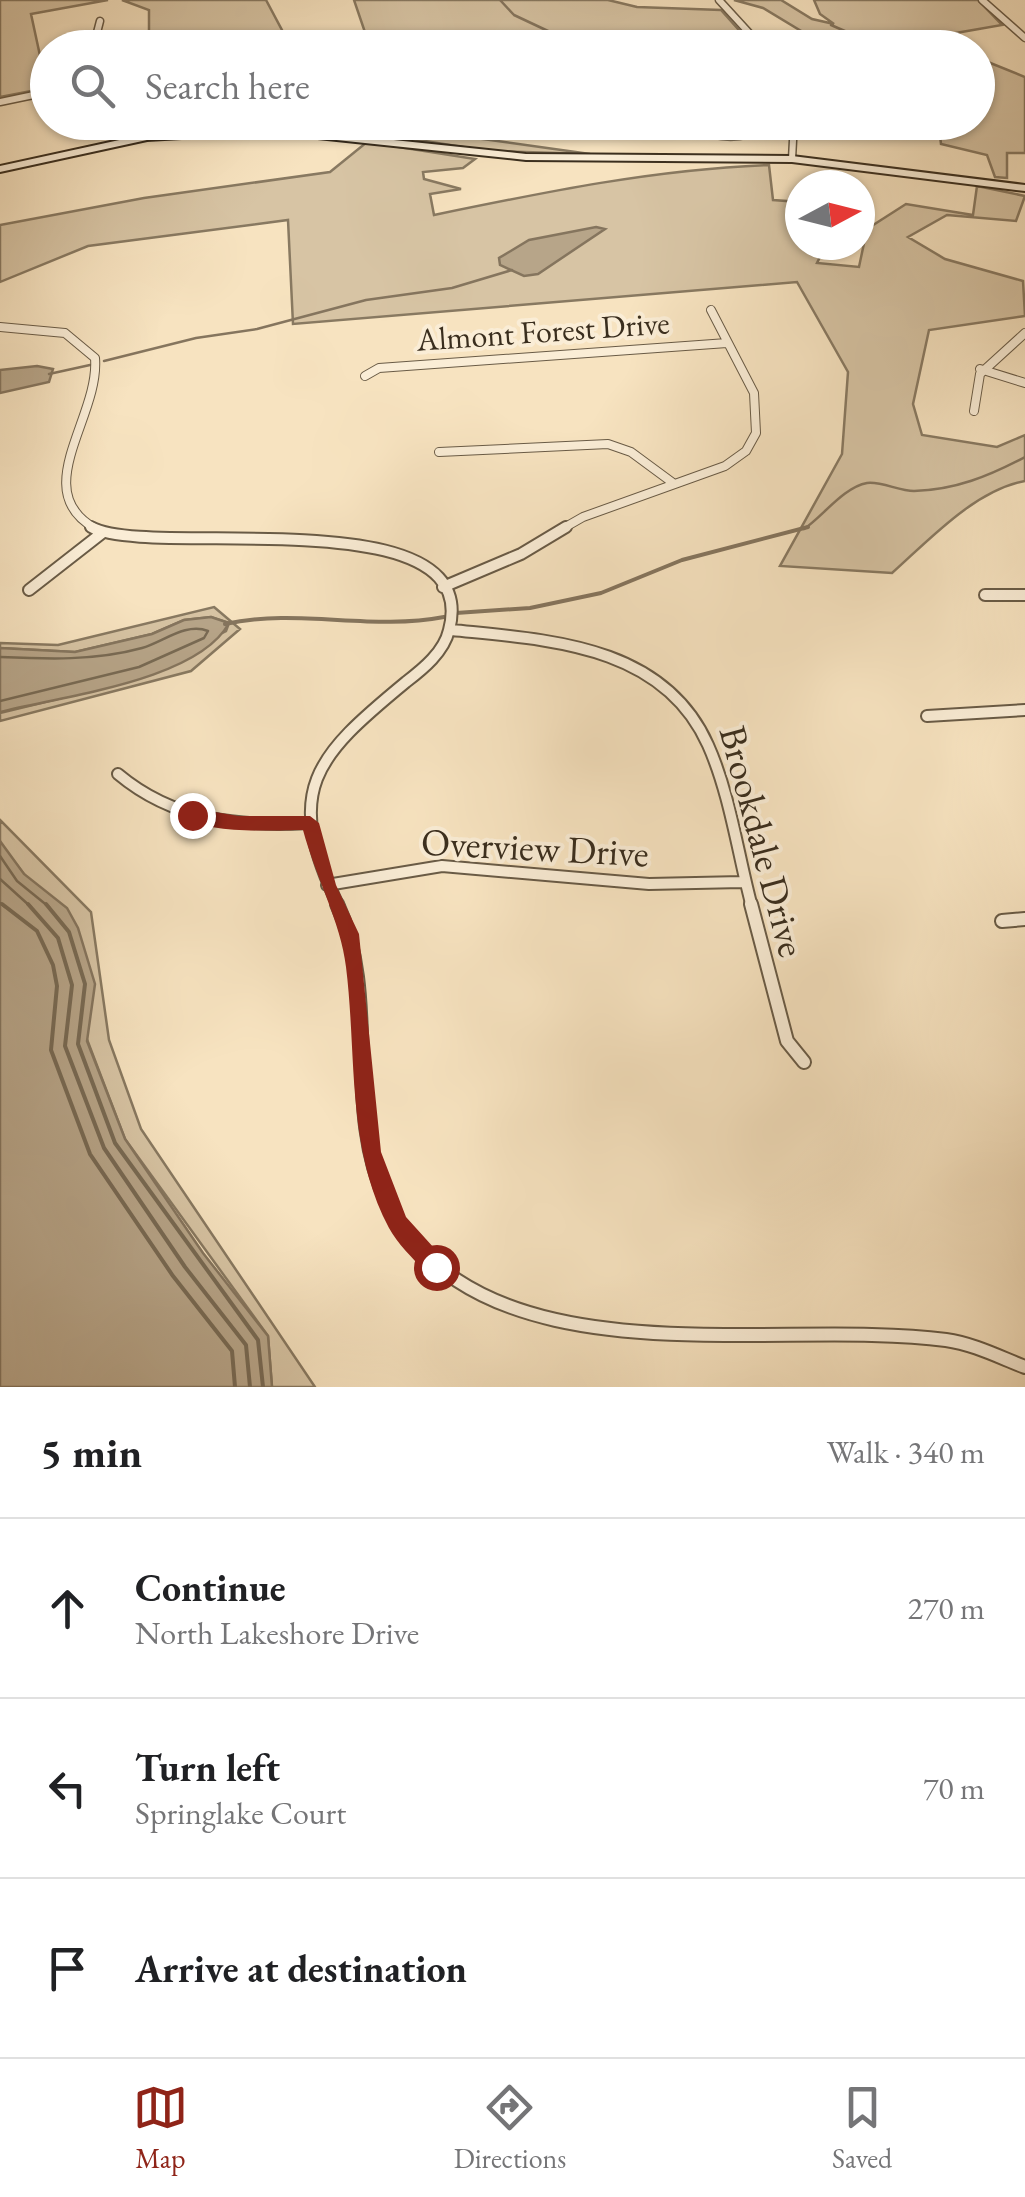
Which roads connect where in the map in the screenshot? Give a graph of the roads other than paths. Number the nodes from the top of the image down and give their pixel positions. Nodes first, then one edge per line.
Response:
1 (719, 0) edge
2 (982, 0) edge
3 (100, 22) dead end
4 (98, 30) edge
5 (746, 30) edge
6 (1025, 38) edge
7 (30, 96) edge
8 (0, 102) edge
9 (140, 140) edge
10 (368, 140) edge
11 (793, 140) edge
12 (792, 160) junction
13 (0, 169) edge
14 (1025, 188) edge
15 (711, 310) dead end
16 (0, 327) edge
17 (1025, 334) edge
18 (727, 343) junction
19 (980, 369) junction
20 (364, 376) dead end
21 (1025, 383) edge
22 (974, 411) dead end
23 (438, 452) dead end
24 (673, 483) junction
25 (102, 533) junction
26 (443, 587) junction
27 (29, 590) dead end
28 (985, 595) dead end
29 (1025, 595) edge
30 (452, 630) junction
31 (1025, 710) edge
32 (927, 716) dead end
33 (118, 774) dead end
34 (310, 823) junction
35 (742, 882) junction
36 (327, 885) junction
37 (1025, 919) edge
38 (1002, 921) dead end
39 (804, 1062) dead end
40 (1025, 1368) edge

1 - 5 street
2 - 6 street
3 - 4 street
7 - 8 street
9 - 13 street
10 - 12 street
11 - 12 street
12 - 14 street
15 - 18 street
16 - 25 street
17 - 19 street
18 - 20 street, Almont Forest Drive
18 - 24 street
19 - 21 street
19 - 22 street
23 - 24 street
24 - 26 street
25 - 26 street
25 - 27 street
26 - 30 street
28 - 29 street
30 - 34 street
30 - 35 street, Brookdale Drive
31 - 32 street
33 - 34 street
34 - 36 street
35 - 36 street, Overview Drive
35 - 39 street, Brookdale Drive
36 - 40 street
37 - 38 street

